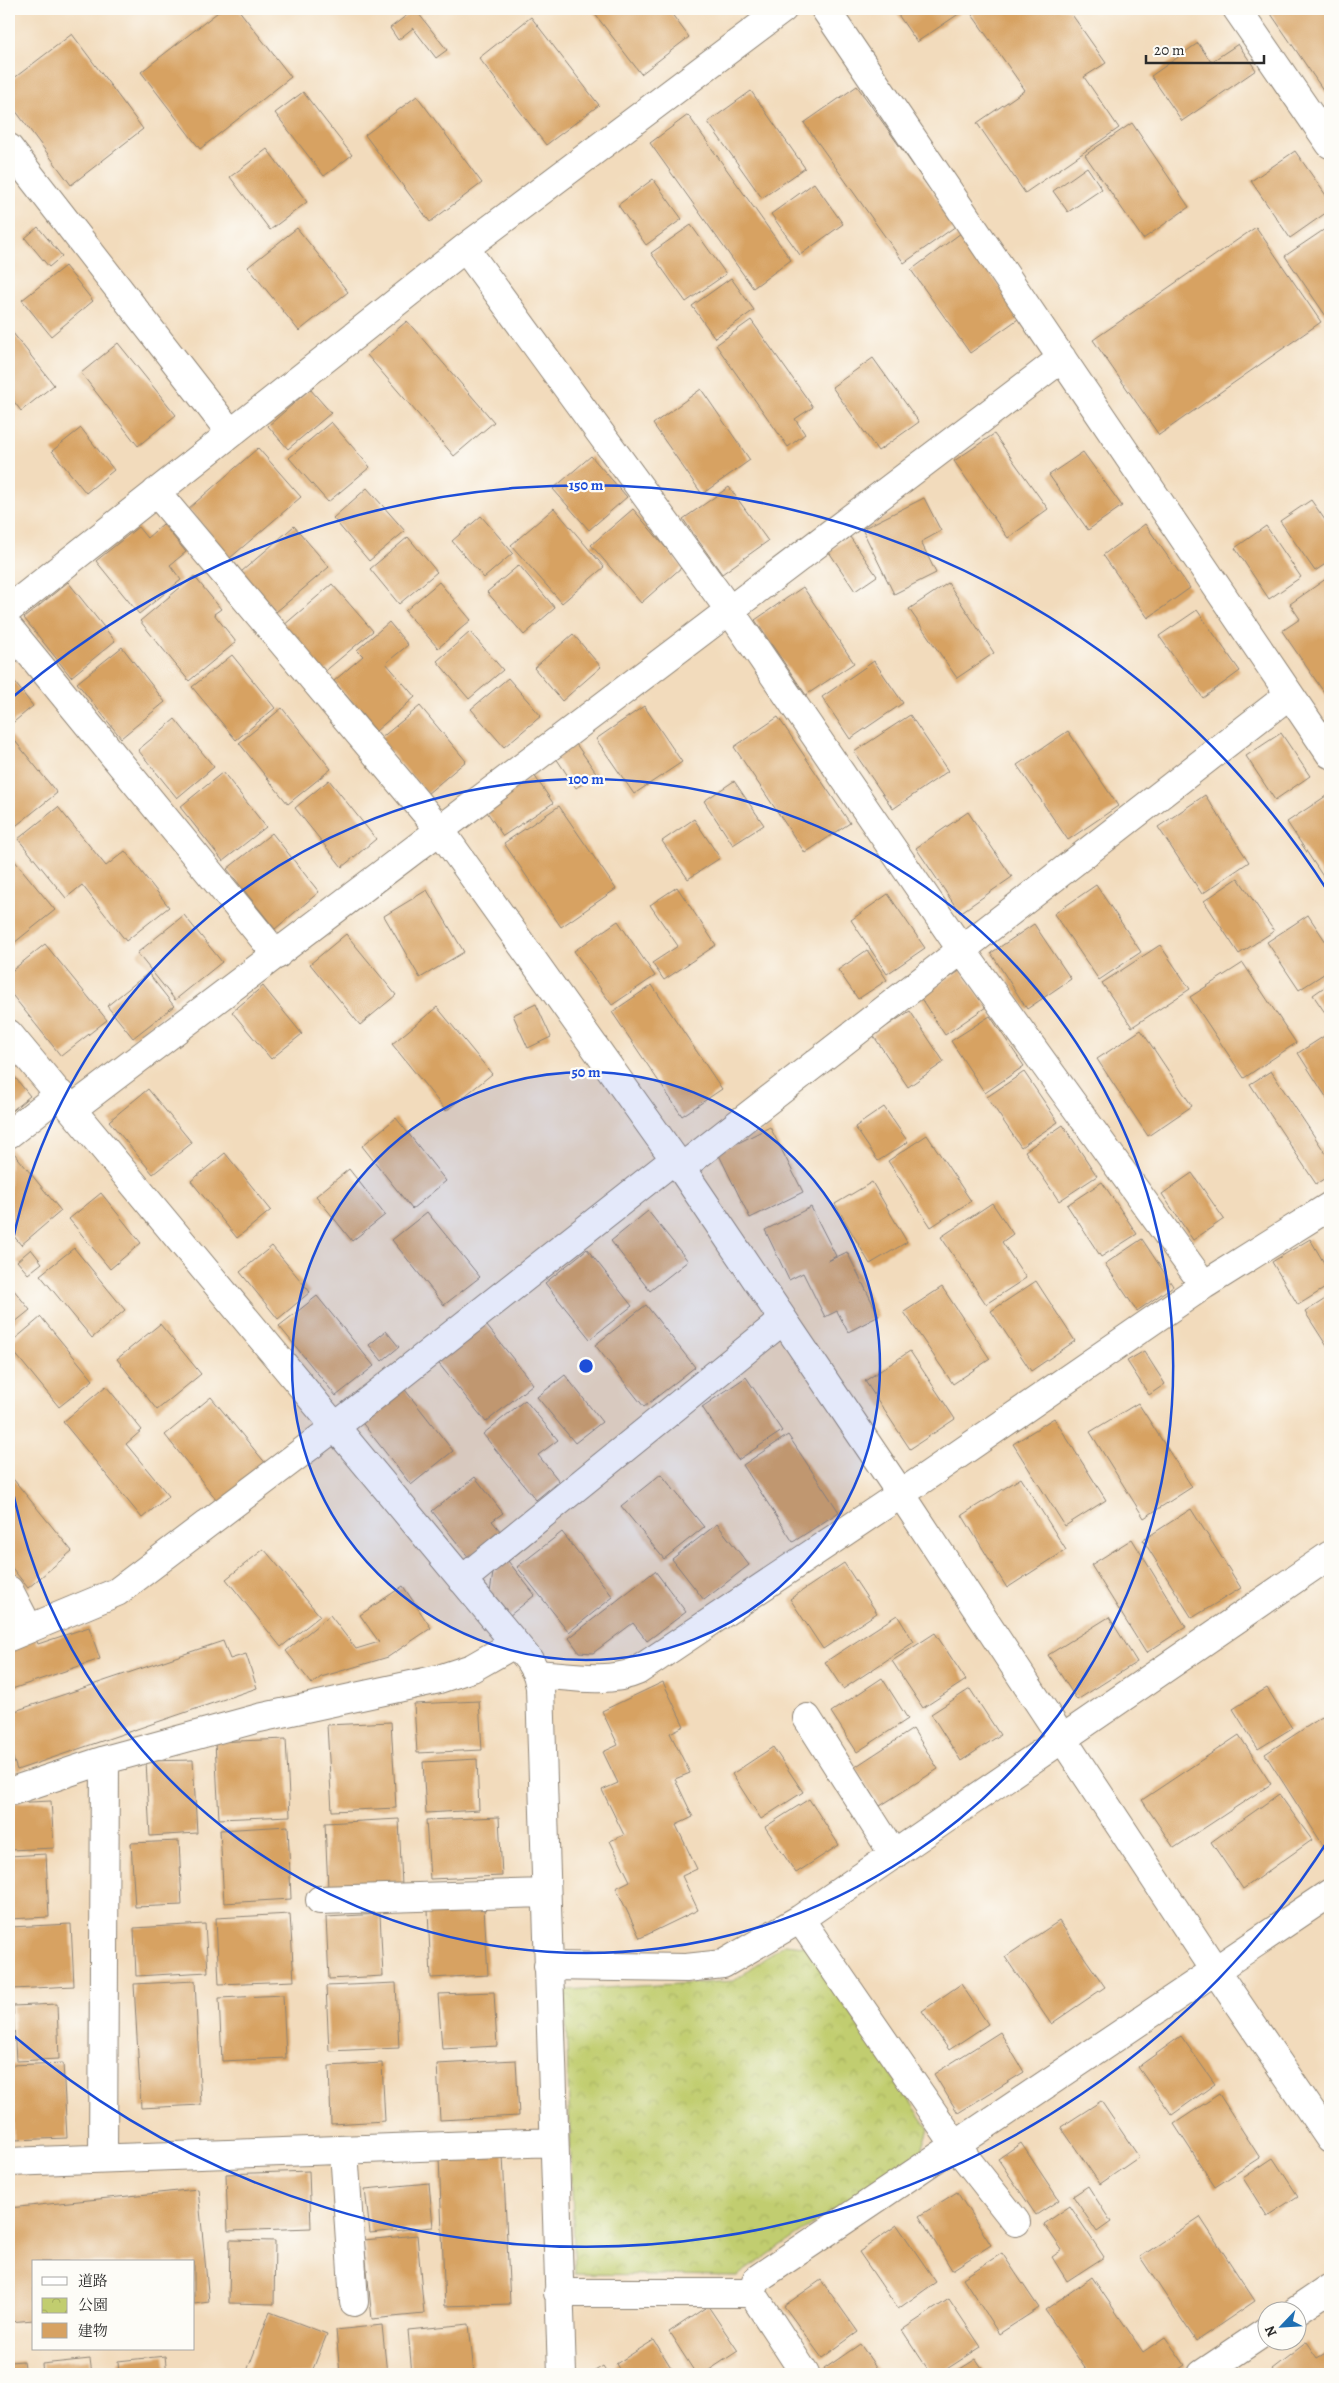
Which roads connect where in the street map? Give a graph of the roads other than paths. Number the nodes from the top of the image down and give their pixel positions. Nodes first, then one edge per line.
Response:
1 (783, 9) edge
2 (825, 9) edge
3 (1237, 9) edge
4 (1330, 144) edge
5 (9, 148) edge
6 (465, 248) junction
7 (1062, 358) junction
8 (230, 432) junction
9 (156, 492) junction
10 (9, 608) edge
11 (728, 608) junction
12 (9, 628) edge
13 (1289, 695) junction
14 (1327, 743) edge
15 (440, 830) junction
16 (961, 949) junction
17 (277, 955) junction
18 (9, 1034) edge
19 (66, 1102) junction
20 (9, 1134) edge
21 (678, 1163) junction
22 (1330, 1206) edge
23 (1204, 1285) junction
24 (783, 1320) junction
25 (335, 1427) junction
26 (901, 1494) junction
27 (1330, 1555) edge
28 (462, 1580) junction
29 (9, 1590) edge
30 (17, 1633) edge
31 (514, 1644) junction
32 (537, 1674) junction
33 (807, 1718) dead end
34 (1062, 1739) junction
35 (105, 1760) junction
36 (9, 1792) edge
37 (894, 1855) junction
38 (546, 1893) junction
39 (1330, 1893) edge
40 (320, 1900) dead end
41 (800, 1919) junction
42 (548, 1966) junction
43 (1215, 1970) junction
44 (1330, 2138) edge
45 (554, 2142) junction
46 (956, 2146) junction
47 (344, 2150) junction
48 (103, 2158) junction
49 (9, 2162) edge
50 (1016, 2222) dead end
51 (1330, 2288) edge
52 (558, 2293) junction
53 (752, 2293) junction
54 (354, 2302) dead end
55 (1306, 2304) edge
56 (1256, 2338) edge
57 (562, 2374) edge
58 (805, 2374) edge
59 (1202, 2374) edge

1 - 6 street
2 - 7 street
3 - 4 street
5 - 8 street
6 - 8 street
6 - 11 street
7 - 11 street
7 - 13 street
8 - 9 street
9 - 10 street
9 - 15 street
11 - 15 street
11 - 16 street
12 - 17 street
13 - 14 street
13 - 16 street
15 - 17 street
15 - 21 street
16 - 21 street
16 - 23 street
17 - 19 street
18 - 19 street
19 - 20 street
19 - 25 street
21 - 24 street
21 - 25 street
22 - 23 street
23 - 26 street
24 - 26 street
24 - 28 street
25 - 28 street
25 - 30 street
26 - 32 street
26 - 34 street
27 - 34 street
28 - 31 street
29 - 30 street
31 - 32 street
31 - 35 street
32 - 38 street
33 - 37 street
34 - 37 street
34 - 43 street
35 - 36 street
35 - 48 street
37 - 41 street
38 - 40 street
38 - 42 street
39 - 43 street
41 - 42 street
41 - 46 street
42 - 45 street
43 - 44 street
43 - 46 street
45 - 47 street
45 - 52 street
46 - 50 street
46 - 53 street
47 - 48 street
47 - 54 street
48 - 49 street
51 - 55 street
52 - 53 street
52 - 57 street
53 - 58 street
56 - 59 street

